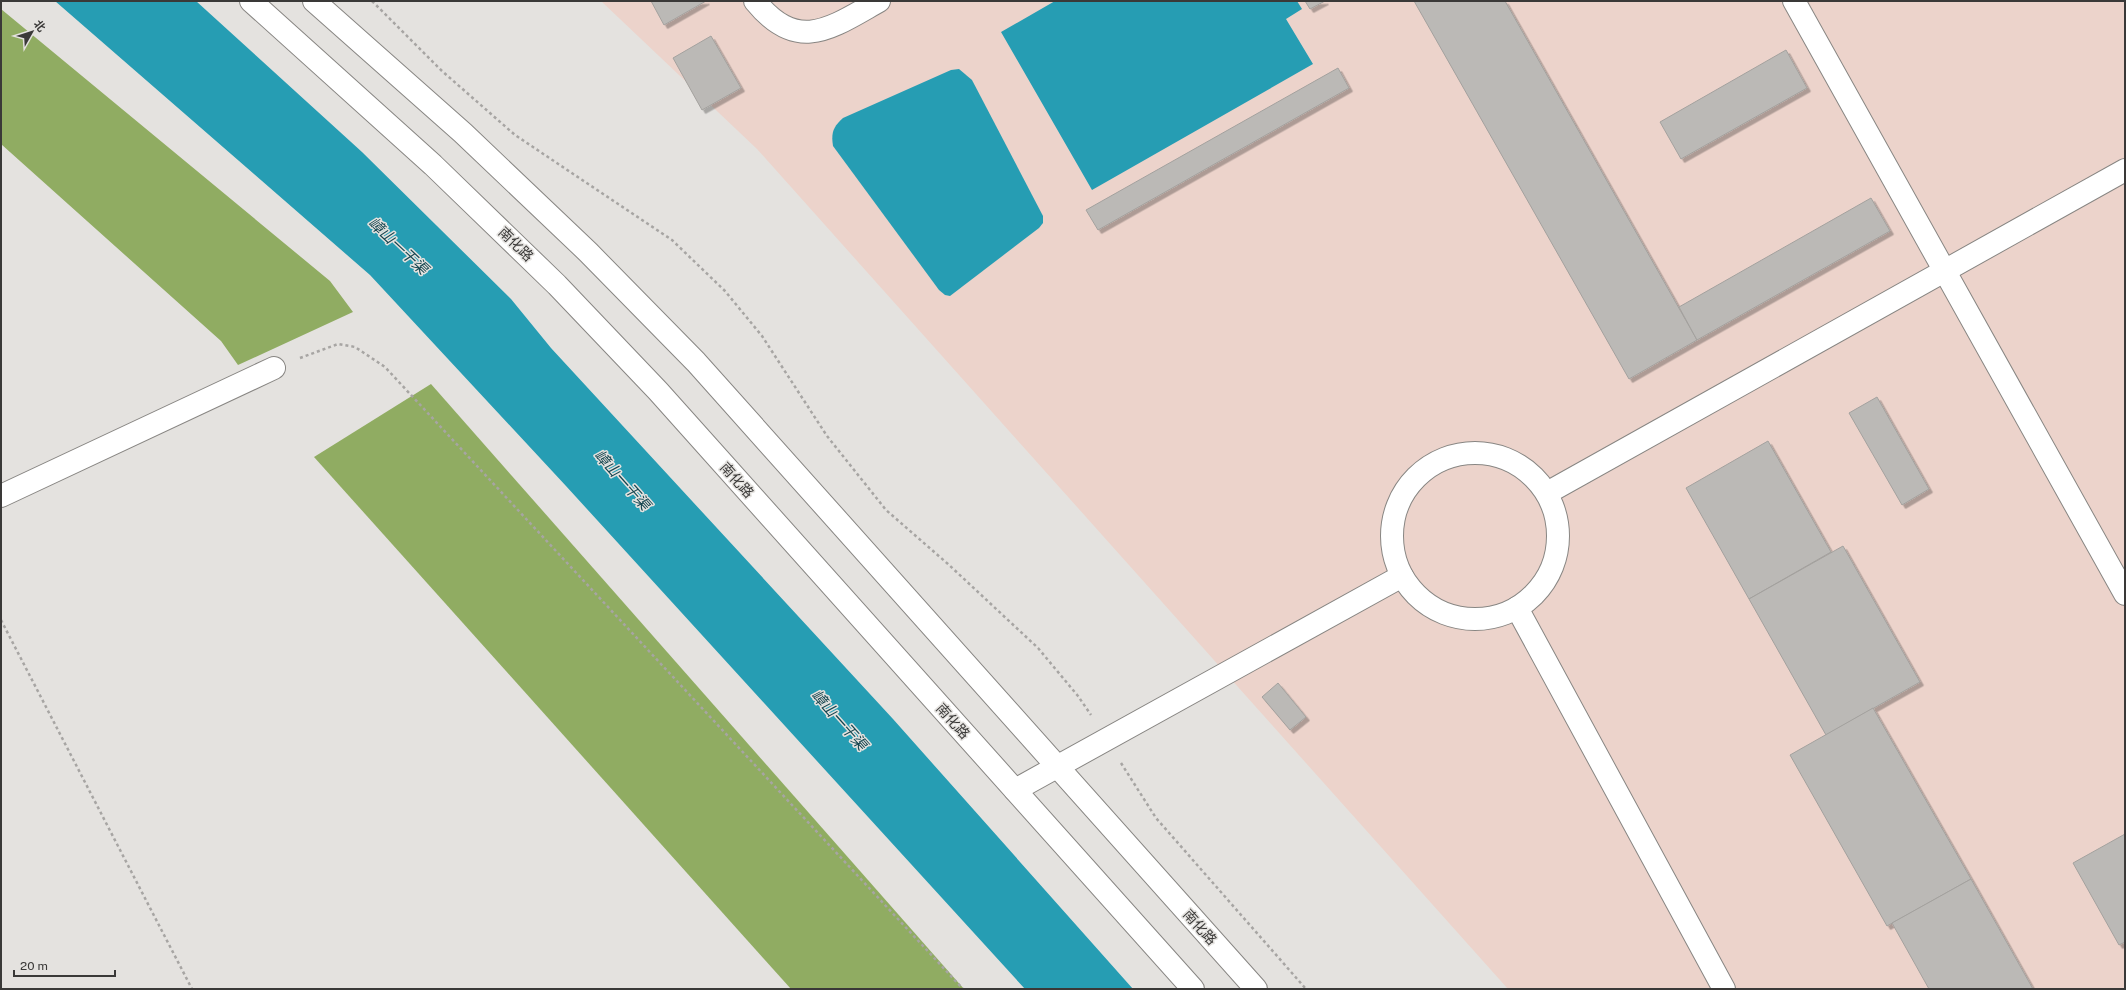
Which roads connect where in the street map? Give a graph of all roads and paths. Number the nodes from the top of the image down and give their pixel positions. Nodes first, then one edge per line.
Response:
1 (251, 1) edge
2 (314, 1) edge
3 (372, 1) edge
4 (755, 1) edge
5 (879, 1) edge
6 (1794, 1) edge
7 (2125, 170) edge
8 (1944, 271) junction
9 (274, 368) joint
10 (1547, 493) junction
11 (1, 496) edge
12 (1402, 576) junction
13 (2125, 594) edge
14 (1516, 608) junction
15 (1, 620) edge
16 (1106, 739) junction
17 (1057, 766) junction
18 (1015, 790) junction
19 (192, 989) edge
20 (963, 989) edge
21 (1193, 989) edge
22 (1256, 989) edge
23 (1306, 989) edge
24 (1724, 989) edge

1 - 18 main road, 南化路
2 - 17 main road, 南化路
3 - 16 path
4 - 5 main road
6 - 8 main road
7 - 8 main road
8 - 10 main road
8 - 13 main road
9 - 11 main road
9 - 20 path
10 - 12 main road
10 - 14 main road
12 - 14 main road
12 - 16 main road
14 - 24 main road
15 - 19 path
16 - 17 main road
16 - 23 path
17 - 18 main road
17 - 22 main road, 南化路
18 - 21 main road, 南化路

